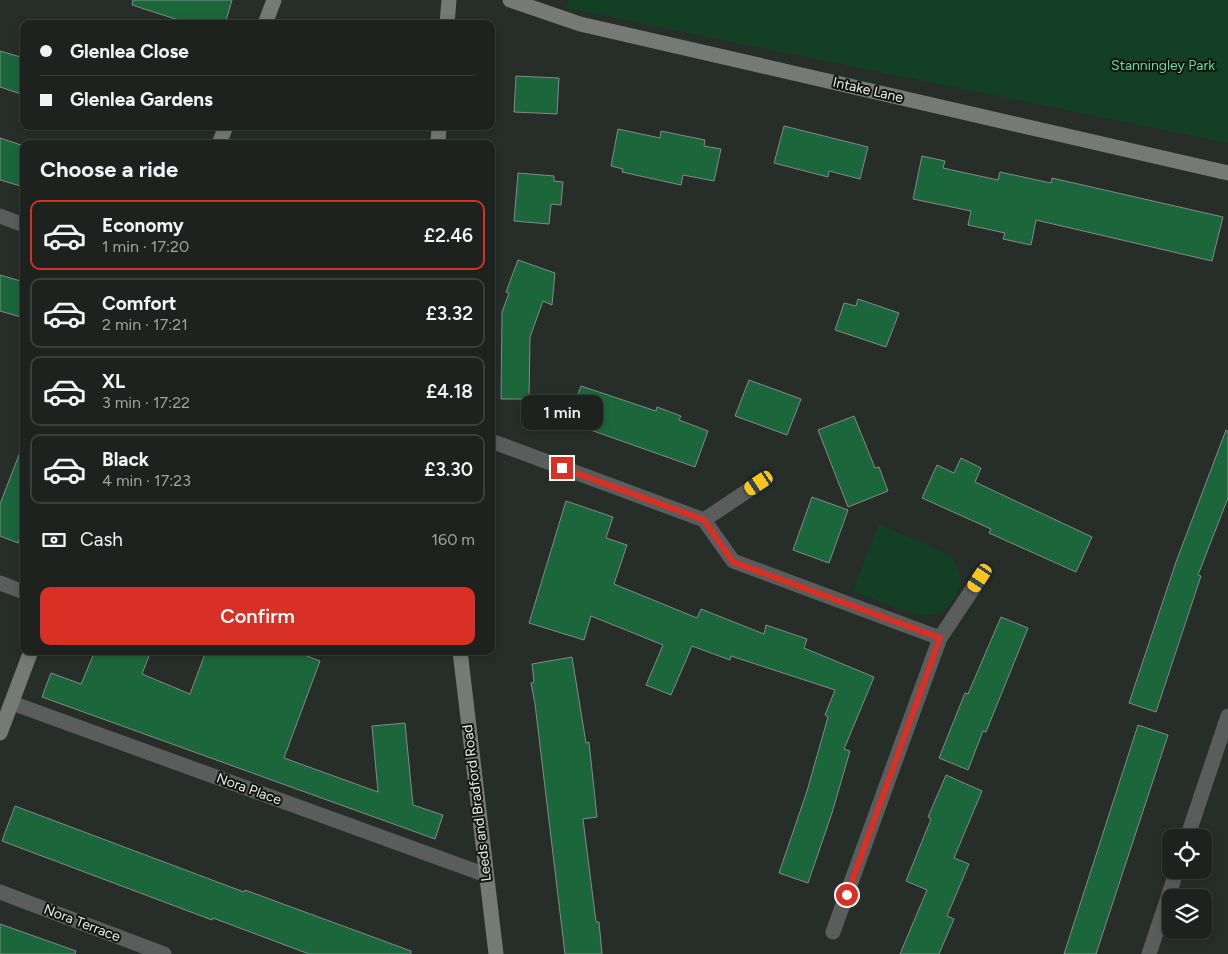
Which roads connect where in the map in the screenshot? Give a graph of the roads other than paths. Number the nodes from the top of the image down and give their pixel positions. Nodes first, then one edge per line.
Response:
1 (274, 0) edge
2 (449, 0) edge
3 (510, 0) edge
4 (266, 20) edge
5 (447, 20) edge
6 (1228, 173) edge
7 (0, 216) edge
8 (20, 224) edge
9 (495, 442) edge
10 (759, 483) dead end
11 (704, 520) junction
12 (980, 578) dead end
13 (0, 584) edge
14 (20, 591) edge
15 (940, 638) junction
16 (30, 655) edge
17 (460, 655) edge
18 (12, 704) junction
19 (1228, 716) edge
20 (0, 733) edge
21 (1190, 829) edge
22 (486, 875) junction
23 (1174, 879) edge
24 (0, 892) edge
25 (833, 932) dead end
26 (164, 954) edge
27 (496, 954) edge
28 (1149, 954) edge

1 - 4 street
2 - 5 street
3 - 6 street, Intake Lane
7 - 8 street
9 - 11 street
10 - 11 street
11 - 15 street
12 - 15 street
13 - 14 street
15 - 25 street
16 - 18 street
17 - 22 street, Leeds and Bradford Road
18 - 20 street
18 - 22 street, Nora Place
19 - 21 street
22 - 27 street, Leeds and Bradford Road
23 - 28 street
24 - 26 street, Nora Terrace

